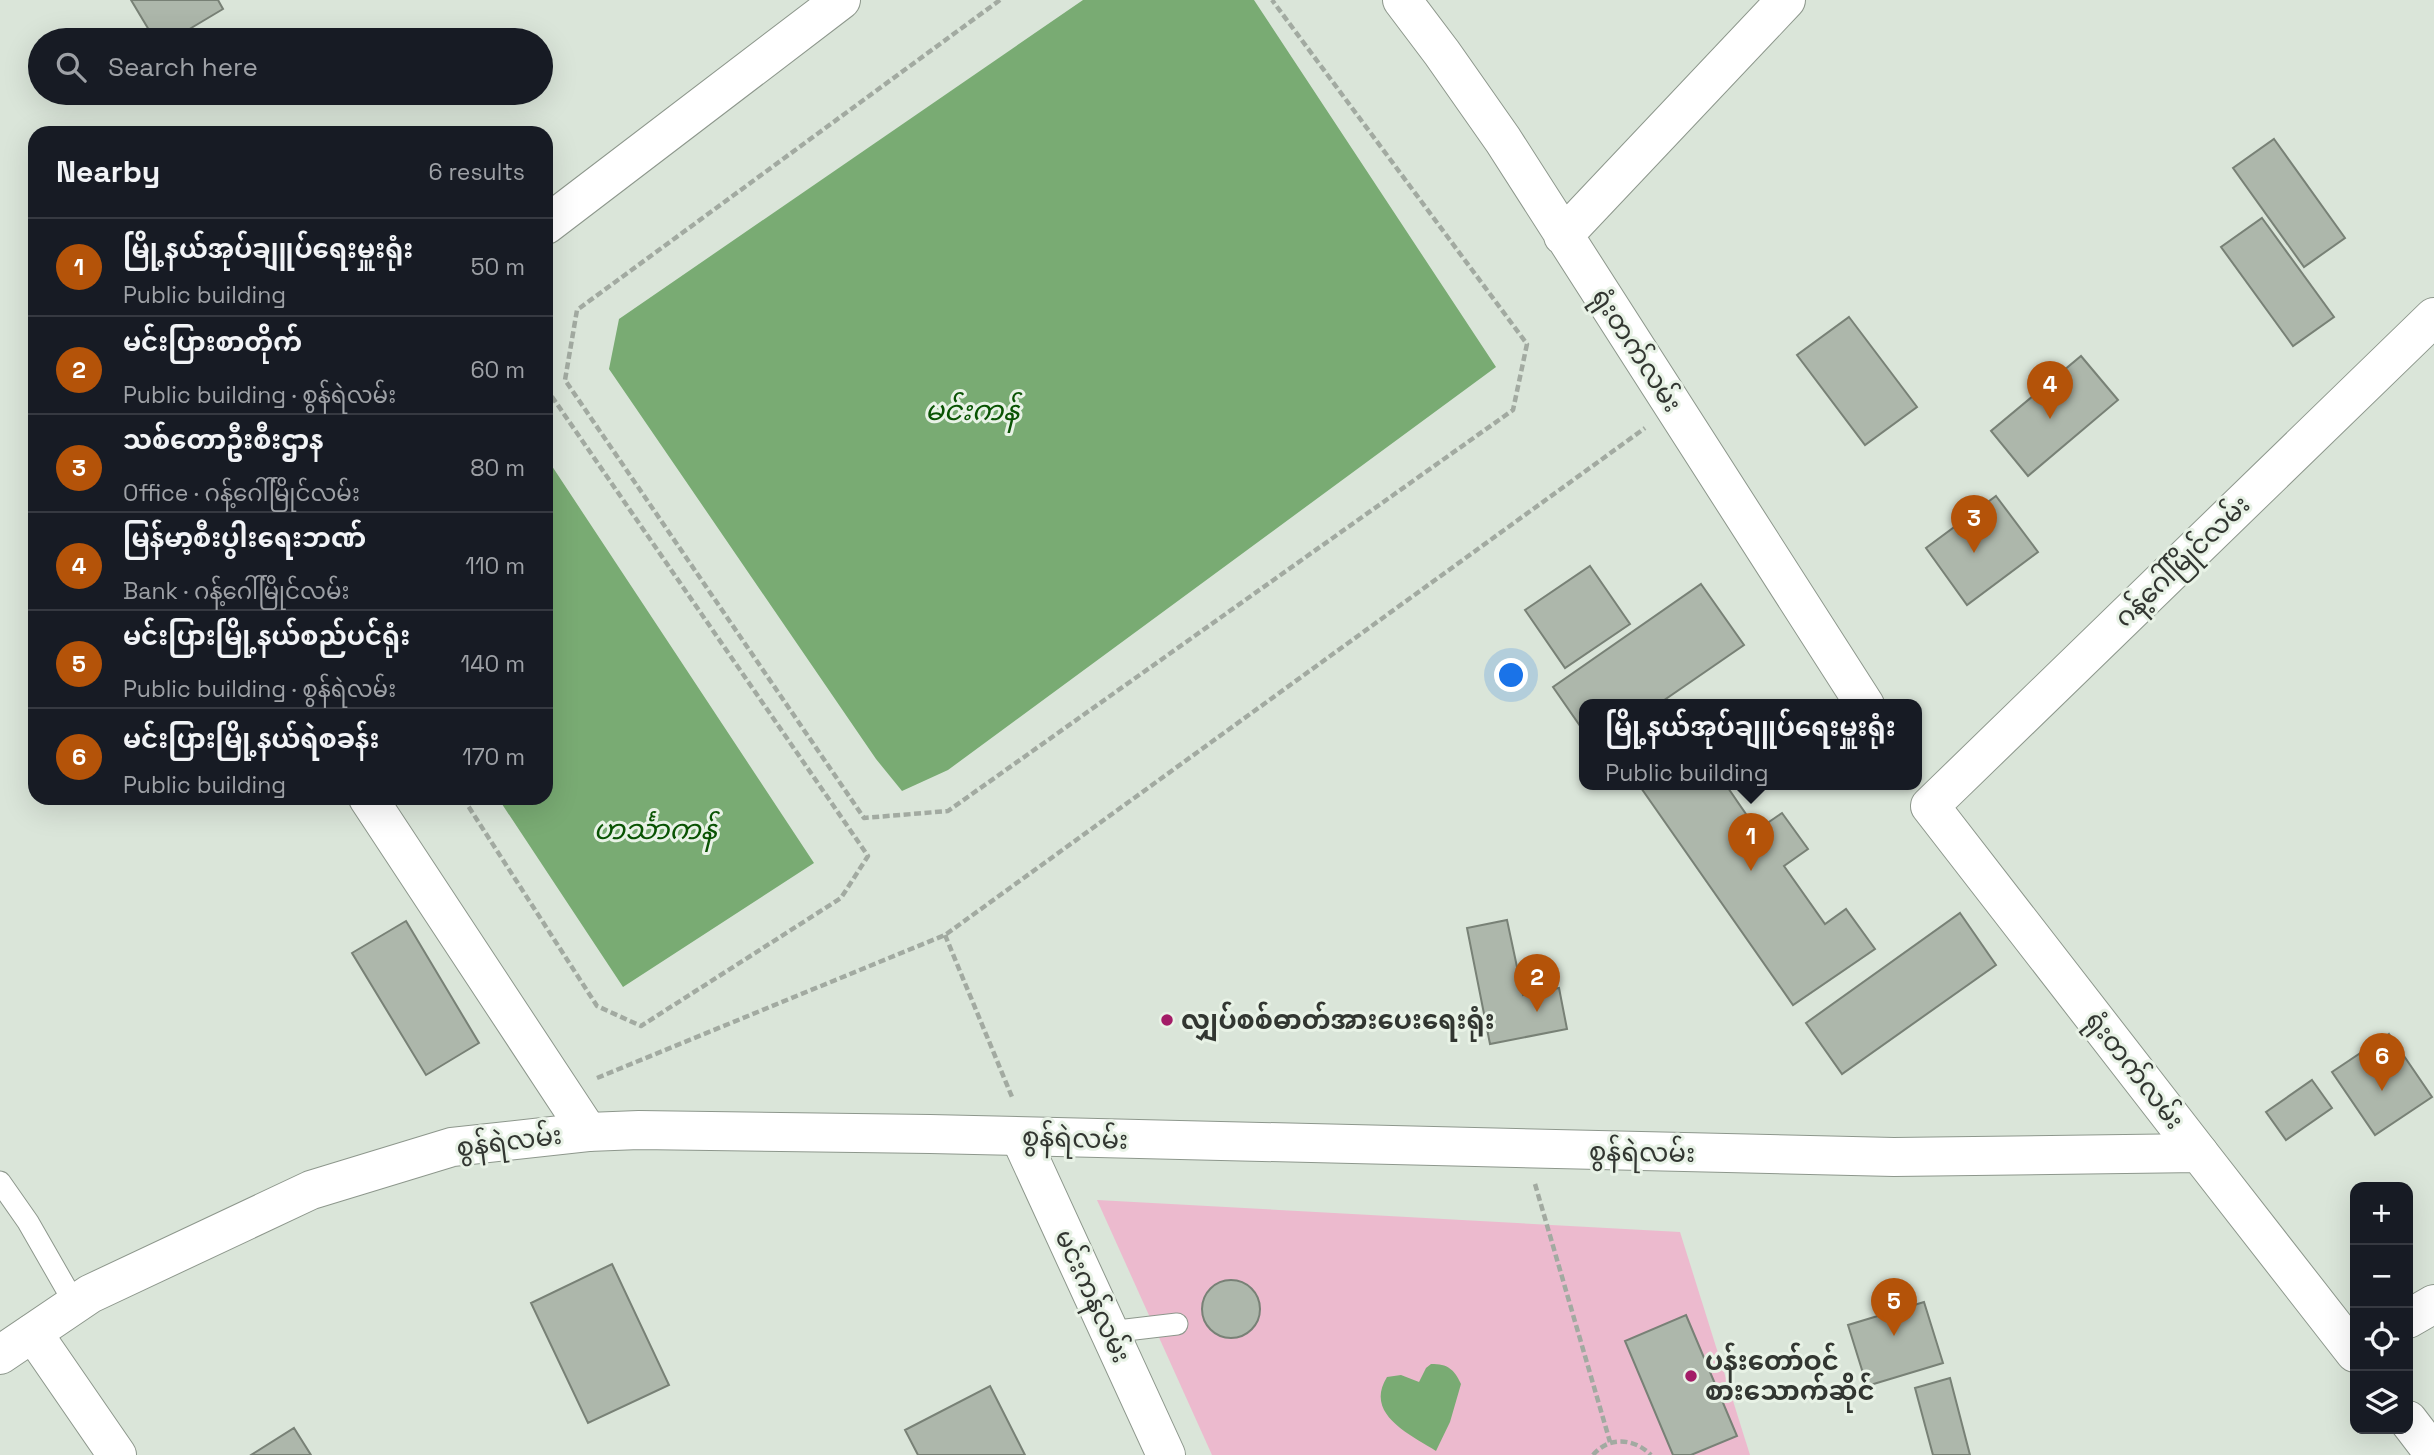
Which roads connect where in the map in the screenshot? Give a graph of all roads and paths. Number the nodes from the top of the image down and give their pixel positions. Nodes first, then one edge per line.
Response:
1 (841, 0) edge
2 (1000, 0) edge
3 (1272, 0) edge
4 (1402, 0) edge
5 (1786, 0) edge
6 (553, 220) edge
7 (1563, 236) junction
8 (2434, 317) edge
9 (553, 398) edge
10 (1674, 407) junction
11 (1861, 699) edge
12 (1923, 795) edge
13 (373, 805) edge
14 (468, 805) edge
15 (945, 935) junction
16 (563, 1092) junction
17 (588, 1132) junction
18 (1024, 1137) junction
19 (1525, 1149) junction
20 (2199, 1153) junction
21 (0, 1182) edge
22 (75, 1304) junction
23 (2434, 1304) edge
24 (2413, 1316) edge
25 (1177, 1324) dead end
26 (1109, 1332) junction
27 (33, 1333) junction
28 (2350, 1346) edge
29 (0, 1355) edge
30 (2413, 1427) edge
31 (1610, 1443) junction
32 (2434, 1454) edge
33 (117, 1455) edge
34 (1166, 1455) edge
35 (1592, 1455) edge
36 (1651, 1455) edge

1 - 6 street
2 - 3 path
4 - 7 street, ရုံးတက်လမ်း
5 - 7 street
7 - 10 street, ရုံးတက်လမ်း
8 - 12 street, ဂန့်ဂေါ်မြိုင်လမ်း
9 - 14 path
10 - 11 street, ရုံးတက်လမ်း
10 - 15 path
12 - 20 street, ရုံးတက်လမ်း
13 - 16 street
15 - 16 path
15 - 18 path
16 - 17 street
17 - 18 street, စွန်ရဲလမ်း
17 - 22 street, စွန်ရဲလမ်း
18 - 19 street, စွန်ရဲလမ်း
18 - 26 street, မင်းကန်လမ်း
19 - 20 street, စွန်ရဲလမ်း
19 - 31 path
20 - 28 street, ရုံးတက်လမ်း
21 - 22 lane
22 - 27 street, စွန်ရဲလမ်း
23 - 24 street
25 - 26 lane
26 - 34 street, မင်းကန်လမ်း
27 - 29 street, စွန်ရဲလမ်း
27 - 33 street
30 - 32 street
31 - 35 path
31 - 36 path

